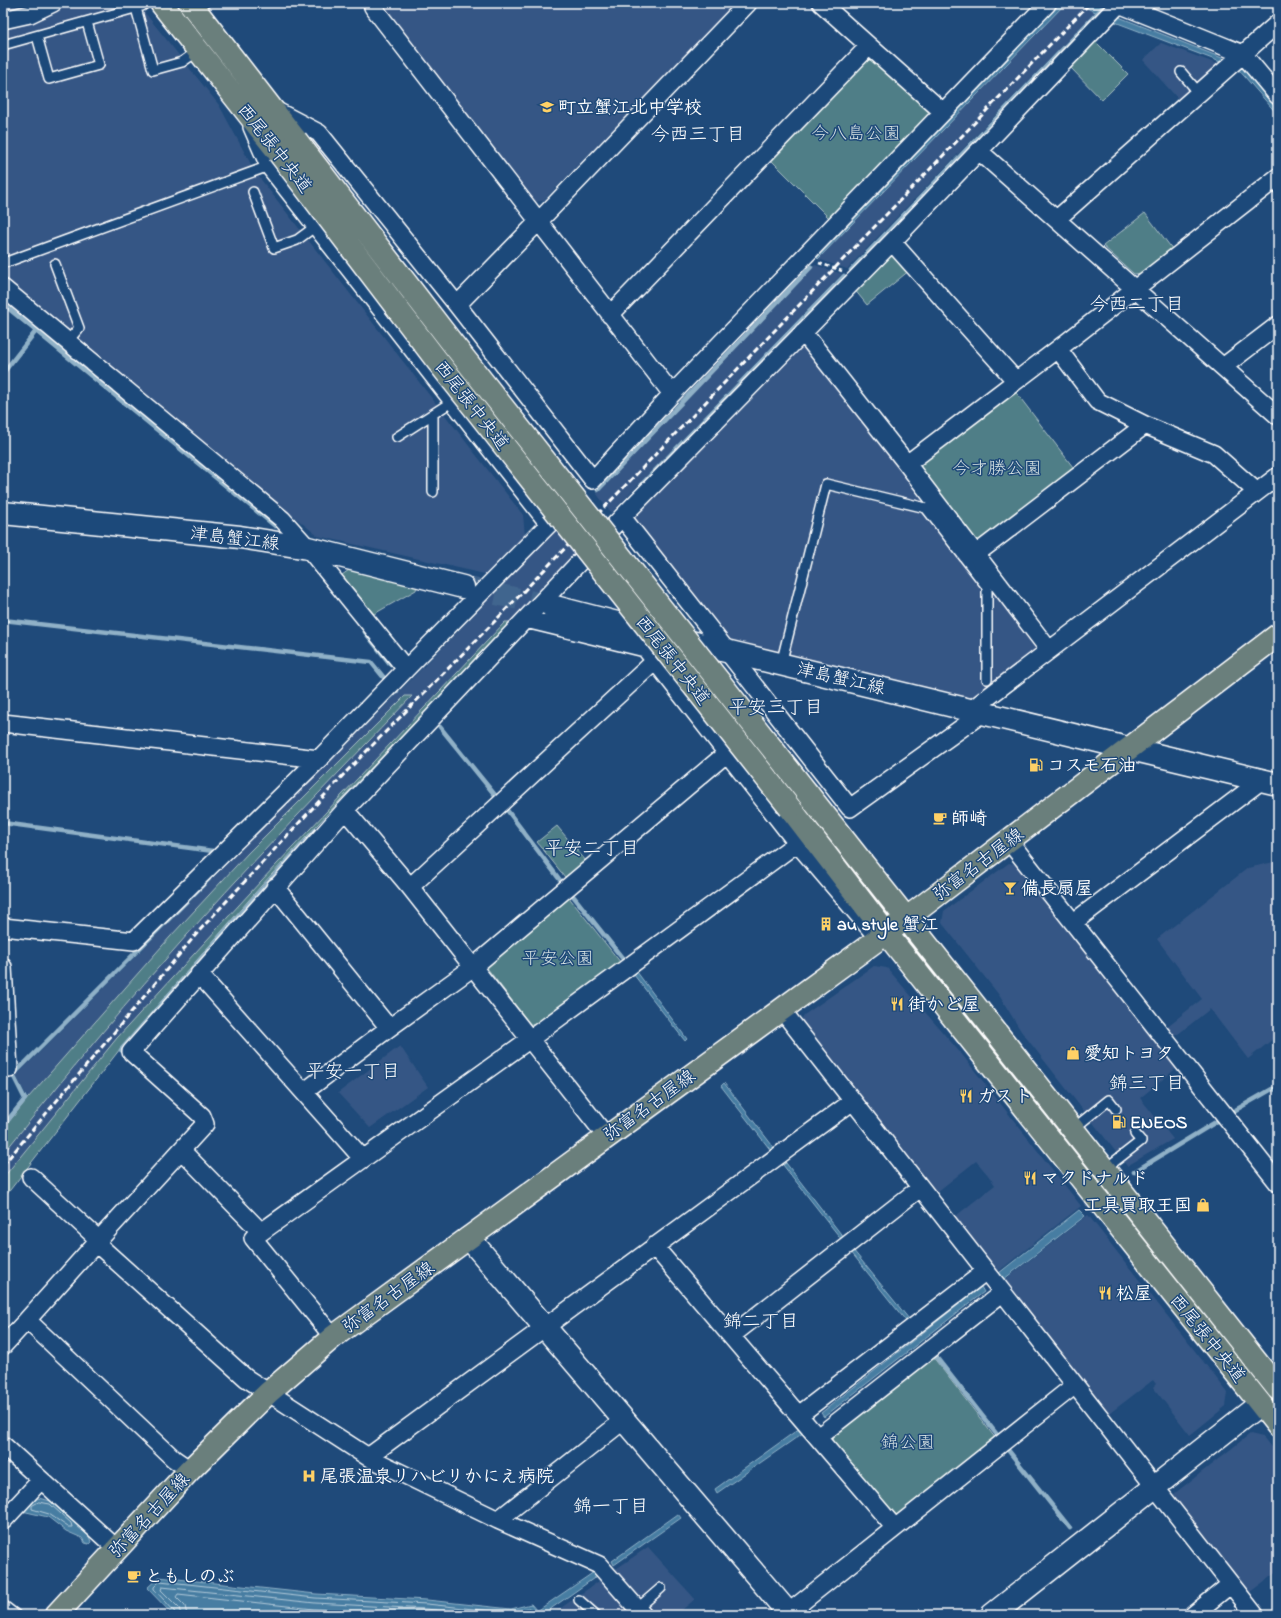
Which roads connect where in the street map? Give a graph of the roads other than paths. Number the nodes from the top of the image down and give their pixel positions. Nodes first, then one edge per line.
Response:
1 (53, 3) edge
2 (146, 3) edge
3 (161, 3) edge
4 (190, 3) edge
5 (748, 3) edge
6 (821, 3) edge
7 (1044, 3) edge
8 (1120, 4) edge
9 (136, 8) junction
10 (372, 8) dead end
11 (3, 20) edge
12 (87, 22) junction
13 (1278, 23) edge
14 (37, 36) junction
15 (3, 45) edge
16 (869, 46) junction
17 (199, 50) junction
18 (1243, 54) junction
19 (1181, 72) dead end
20 (1198, 93) junction
21 (1278, 96) edge
22 (272, 109) junction
23 (943, 112) junction
24 (979, 151) junction
25 (274, 160) junction
26 (1278, 177) edge
27 (253, 192) dead end
28 (1056, 219) junction
29 (538, 222) junction
30 (316, 226) junction
31 (892, 242) junction
32 (3, 262) edge
33 (55, 264) dead end
34 (3, 288) edge
35 (1134, 288) junction
36 (457, 305) junction
37 (610, 315) junction
38 (1278, 325) edge
39 (804, 332) junction
40 (68, 342) junction
41 (1058, 349) junction
42 (1223, 367) junction
43 (1016, 381) junction
44 (672, 394) junction
45 (453, 401) junction
46 (433, 414) junction
47 (1278, 416) edge
48 (1145, 425) junction
49 (397, 438) dead end
50 (907, 464) junction
51 (1278, 476) edge
52 (433, 492) dead end
53 (1257, 492) junction
54 (3, 513) edge
55 (622, 517) junction
56 (308, 548) junction
57 (976, 554) junction
58 (463, 586) tunnel mouth
59 (552, 606) tunnel mouth
60 (526, 619) junction
61 (1278, 635) edge
62 (1049, 650) junction
63 (726, 651) junction
64 (655, 661) junction
65 (781, 664) junction
66 (406, 668) junction
67 (987, 678) dead end
68 (978, 711) junction
69 (3, 723) edge
70 (1131, 749) junction
71 (727, 753) junction
72 (319, 758) junction
73 (1270, 782) edge
74 (346, 810) junction
75 (1009, 841) junction
76 (797, 843) junction
77 (275, 887) junction
78 (410, 887) junction
79 (906, 918) junction
80 (1074, 922) junction
81 (3, 927) edge
82 (882, 935) junction
83 (3, 967) edge
84 (472, 968) junction
85 (200, 974) junction
86 (781, 1009) junction
87 (389, 1028) junction
88 (530, 1039) junction
89 (9, 1069) dead end
90 (304, 1092) junction
91 (853, 1101) junction
92 (1116, 1109) dead end
93 (1073, 1129) junction
94 (1135, 1134) dead end
95 (606, 1136) junction
96 (181, 1150) junction
97 (362, 1158) junction
98 (1105, 1170) junction
99 (31, 1177) dead end
100 (1278, 1182) edge
101 (920, 1188) junction
102 (261, 1232) junction
103 (469, 1238) junction
104 (98, 1242) junction
105 (654, 1246) junction
106 (986, 1271) junction
107 (1002, 1293) junction
108 (27, 1320) junction
109 (544, 1327) junction
110 (732, 1336) junction
111 (333, 1337) junction
112 (3, 1346) edge
113 (1075, 1385) junction
114 (1278, 1389) edge
115 (268, 1394) junction
116 (1260, 1404) junction
117 (799, 1415) junction
118 (624, 1420) junction
119 (1278, 1426) edge
120 (818, 1437) junction
121 (3, 1445) edge
122 (368, 1457) junction
123 (190, 1470) junction
124 (41, 1480) junction
125 (1154, 1487) junction
126 (6, 1518) edge
127 (498, 1520) junction
128 (895, 1528) junction
129 (117, 1549) junction
130 (1231, 1584) junction
131 (661, 1588) dead end
132 (580, 1600) dead end
133 (3, 1605) edge
134 (640, 1613) edge
135 (789, 1614) edge
136 (16, 1615) edge
137 (56, 1615) edge
138 (596, 1615) edge
139 (992, 1615) edge
140 (1193, 1615) edge
141 (1255, 1615) edge

1 - 11 street
2 - 9 lane
3 - 17 main road, 西尾張中央道
4 - 22 main road, 西尾張中央道
5 - 29 street
6 - 16 street
7 - 23 street
8 - 18 street
8 - 24 street
9 - 12 lane
9 - 17 lane
10 - 29 street
12 - 14 lane
12 - 14 lane
13 - 18 street
14 - 15 lane
16 - 23 street
16 - 37 street
17 - 25 main road, 西尾張中央道
18 - 20 street
18 - 21 street
19 - 20 lane
20 - 28 street
22 - 36 street
22 - 79 main road, 西尾張中央道, bridge
23 - 44 street
24 - 28 street
24 - 31 street
25 - 30 street
25 - 32 lane
25 - 82 main road, 西尾張中央道, bridge
26 - 35 street
27 - 30 lane
28 - 35 street
29 - 36 street
29 - 37 street
30 - 45 street
31 - 39 street
31 - 43 street
33 - 40 lane
34 - 40 street
35 - 41 street
35 - 42 street
36 - 44 street
37 - 44 street
38 - 42 street
39 - 50 street
39 - 55 street
40 - 56 street
41 - 43 street
41 - 48 street
42 - 47 street
43 - 50 street
45 - 46 lane
45 - 66 street
46 - 49 lane
46 - 52 lane
48 - 53 street
48 - 57 street
50 - 57 street
51 - 53 street
53 - 62 street
54 - 56 main road, 津島蟹江線
55 - 60 street
55 - 63 street
56 - 58 main road, 津島蟹江線
56 - 66 street
57 - 62 street
59 - 63 main road, 津島蟹江線
60 - 64 street
60 - 74 street
61 - 70 main road, 弥富名古屋線
62 - 68 street
63 - 65 main road, 津島蟹江線
63 - 68 street
64 - 71 street
64 - 78 street
65 - 67 lane
65 - 68 main road, 津島蟹江線
66 - 72 street
68 - 70 main road, 津島蟹江線
69 - 72 street
70 - 73 main road, 津島蟹江線
70 - 75 main road, 弥富名古屋線
71 - 76 street
71 - 84 street
72 - 81 street
73 - 80 street
74 - 77 street
74 - 78 street
75 - 79 main road, 弥富名古屋線
75 - 80 street
76 - 82 street
76 - 88 street
77 - 85 street
77 - 87 street
78 - 84 street
79 - 82 main road, 弥富名古屋線
79 - 93 main road, 西尾張中央道
80 - 100 street
82 - 86 main road, 弥富名古屋線
82 - 116 main road, 西尾張中央道
83 - 89 street
84 - 87 street
84 - 88 street
85 - 90 street
85 - 96 street
86 - 91 street
86 - 95 main road, 弥富名古屋線
87 - 90 street
88 - 95 street
88 - 97 street
90 - 97 street
91 - 101 street
91 - 105 street
92 - 93 lane
93 - 98 main road, 西尾張中央道
94 - 98 lane
95 - 103 main road, 弥富名古屋線
96 - 102 street
96 - 104 street
97 - 102 street
98 - 114 main road, 西尾張中央道
99 - 104 street
101 - 106 street
101 - 110 street
102 - 111 street
103 - 109 main road
103 - 111 main road, 弥富名古屋線
104 - 108 street
104 - 115 street
105 - 109 street
105 - 110 street
106 - 107 street
106 - 117 street
107 - 113 street
107 - 120 street
108 - 112 street
108 - 123 street
109 - 118 main road
109 - 122 street
110 - 117 street
111 - 115 main road, 弥富名古屋線
113 - 125 street
113 - 128 street
115 - 122 street
115 - 123 main road, 弥富名古屋線
116 - 119 main road, 西尾張中央道
116 - 125 main road
117 - 120 street
118 - 127 street
118 - 135 main road
120 - 128 street
121 - 124 street
122 - 127 street
123 - 129 main road, 弥富名古屋線
124 - 126 street
124 - 129 street
125 - 130 street
125 - 139 main road
127 - 134 street
128 - 135 street
129 - 137 main road, 弥富名古屋線
130 - 140 street
130 - 141 street
131 - 134 lane
132 - 138 lane
133 - 136 lane

